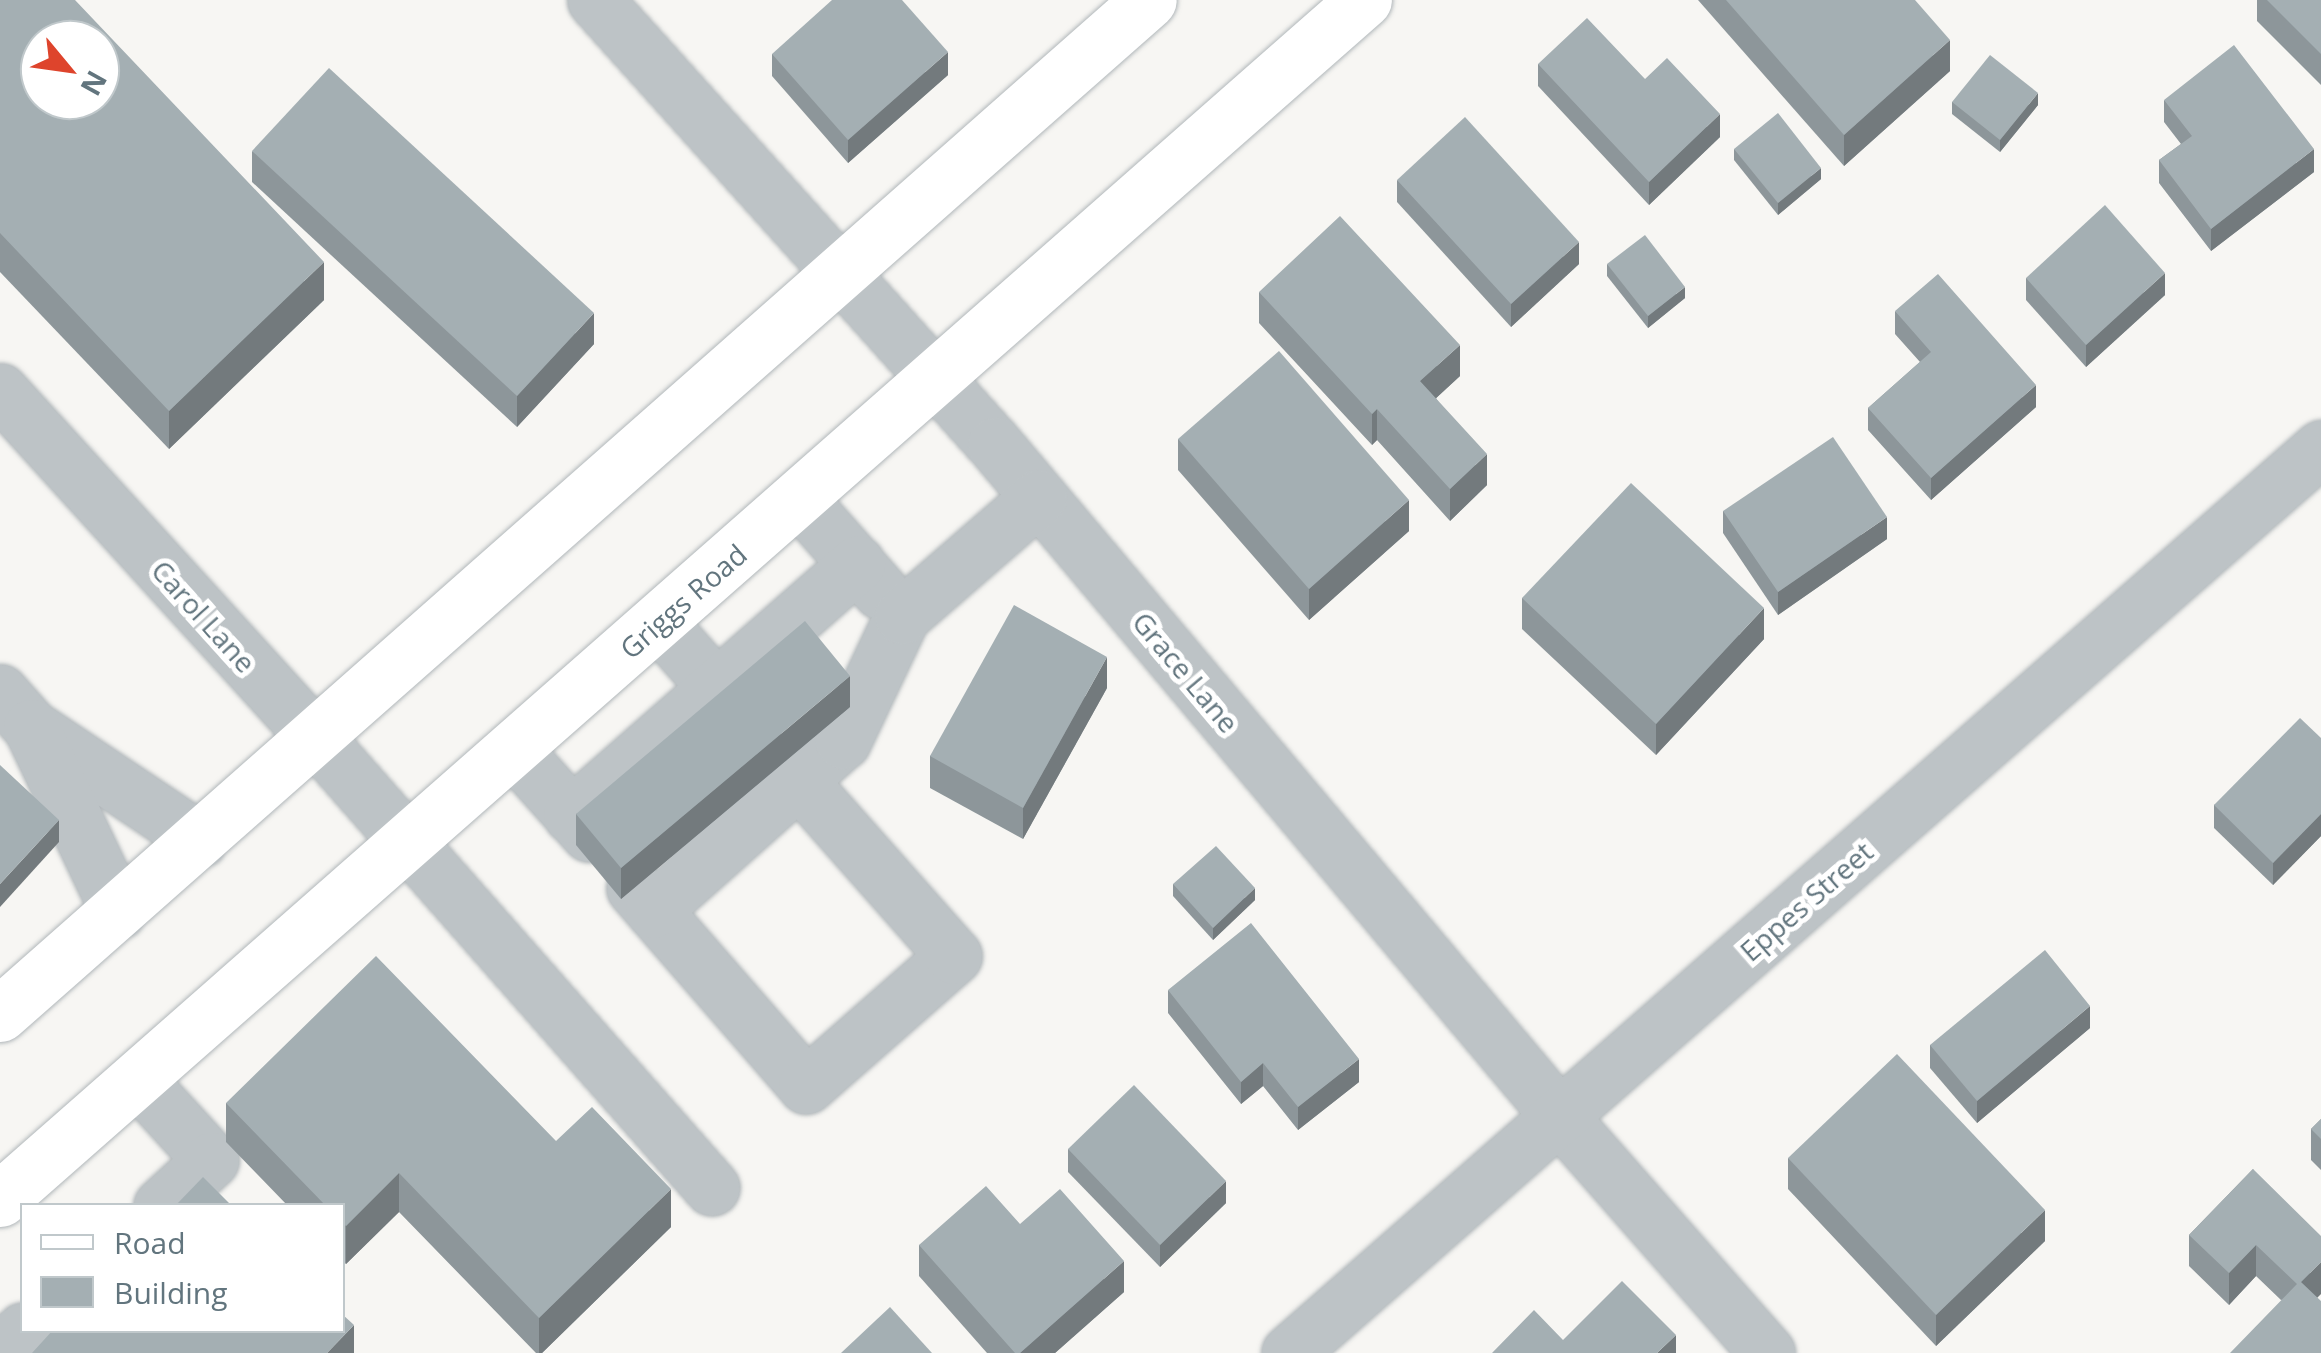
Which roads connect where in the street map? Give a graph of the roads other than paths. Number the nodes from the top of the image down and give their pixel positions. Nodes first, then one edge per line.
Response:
1 (595, 0) edge
2 (1149, 0) edge
3 (1364, 0) edge
4 (840, 270) junction
5 (936, 378) junction
6 (0, 391) edge
7 (2321, 448) edge
8 (1039, 497) junction
9 (799, 498) junction
10 (857, 564) junction
11 (902, 616) junction
12 (658, 622) junction
13 (727, 699) junction
14 (16, 709) edge
15 (316, 738) junction
16 (514, 749) junction
17 (791, 772) junction
18 (200, 840) junction
19 (407, 843) junction
20 (118, 911) junction
21 (0, 1014) edge
22 (138, 1080) junction
23 (1560, 1117) junction
24 (712, 1188) dead end
25 (0, 1199) edge
26 (163, 1203) edge
27 (20, 1333) edge
28 (0, 1351) edge
29 (1289, 1353) edge
30 (1767, 1353) edge

1 - 4 street, Grace Lane
2 - 4 main road
3 - 5 main road, Griggs Road
4 - 5 street, Grace Lane
4 - 15 main road
5 - 8 street, Grace Lane
5 - 9 main road, Griggs Road
6 - 15 street, Carol Lane
7 - 23 street, Eppes Street
8 - 11 street
8 - 23 street, Grace Lane
9 - 10 street
9 - 12 main road, Griggs Road
10 - 11 street
10 - 13 street
11 - 17 street
12 - 13 street
12 - 16 main road, Griggs Road
13 - 16 street
14 - 18 street
14 - 20 street
15 - 18 main road
15 - 19 street, Carol Lane
16 - 19 main road, Griggs Road
17 - 17 street
18 - 20 main road
19 - 22 main road, Griggs Road
19 - 24 street, Carol Lane
20 - 21 main road
22 - 25 main road, Griggs Road
22 - 26 street
23 - 29 street, Eppes Street
23 - 30 street, Grace Lane
27 - 28 street

